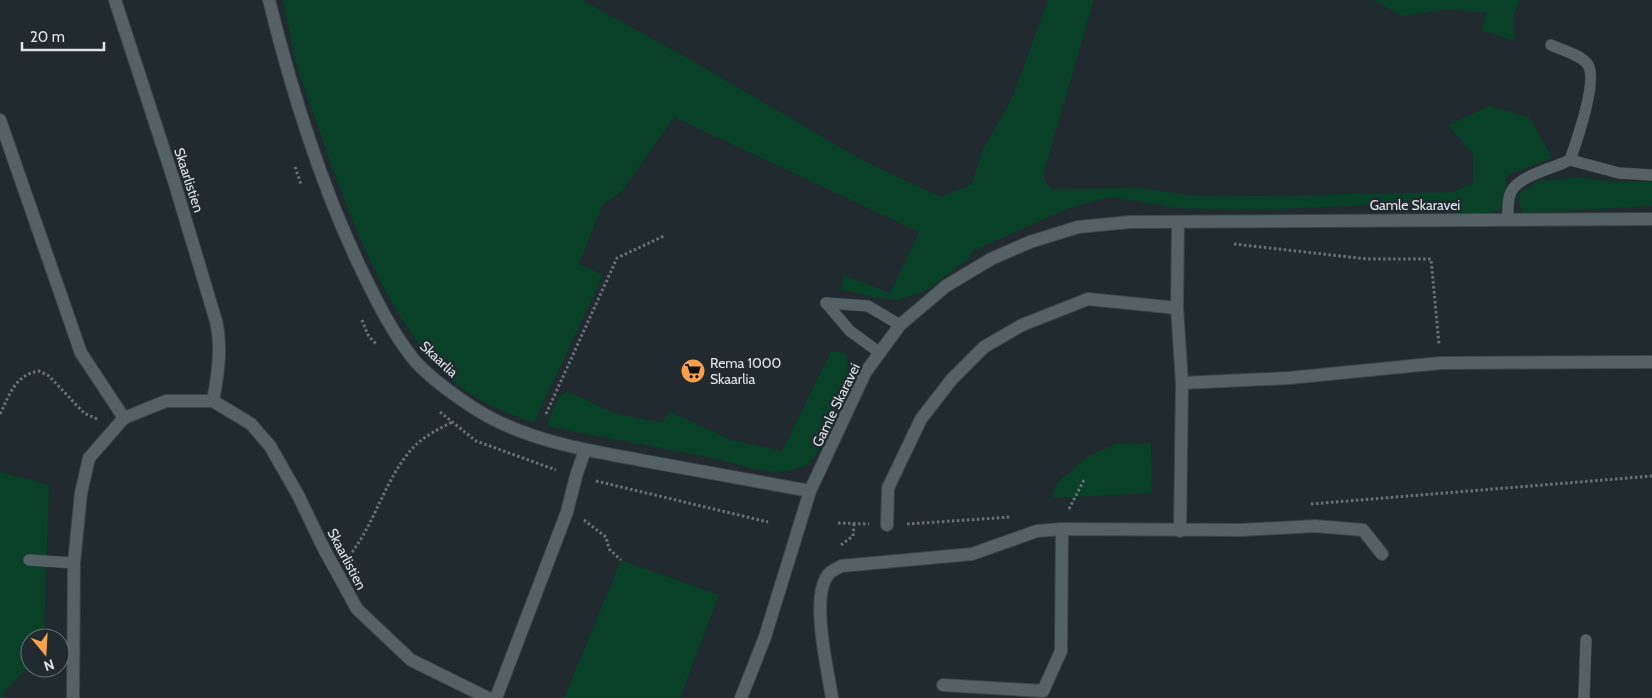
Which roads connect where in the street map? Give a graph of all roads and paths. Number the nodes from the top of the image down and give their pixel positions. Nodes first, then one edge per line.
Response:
1 (115, 0) edge
2 (269, 0) edge
3 (1551, 45) dead end
4 (0, 120) edge
5 (292, 157) dead end
6 (1570, 160) junction
7 (1652, 175) edge
8 (301, 185) dead end
9 (1652, 219) edge
10 (1508, 220) junction
11 (1178, 222) junction
12 (664, 236) dead end
13 (1229, 243) dead end
14 (1177, 308) junction
15 (361, 318) dead end
16 (900, 325) junction
17 (381, 350) dead end
18 (880, 353) junction
19 (1652, 362) edge
20 (1441, 363) junction
21 (1182, 383) junction
22 (213, 401) junction
23 (438, 411) dead end
24 (0, 414) edge
25 (546, 414) dead end
26 (124, 418) junction
27 (452, 422) junction
28 (114, 428) junction
29 (585, 450) junction
30 (576, 476) junction
31 (1652, 476) edge
32 (1085, 478) dead end
33 (810, 491) junction
34 (1308, 504) dead end
35 (567, 512) junction
36 (1077, 512) dead end
37 (1020, 516) dead end
38 (768, 522) dead end
39 (838, 523) dead end
40 (887, 525) junction
41 (1062, 529) junction
42 (1180, 530) junction
43 (1382, 554) dead end
44 (29, 560) dead end
45 (621, 560) dead end
46 (74, 563) junction
47 (337, 573) junction
48 (1586, 640) dead end
49 (750, 679) junction
50 (944, 685) dead end
51 (73, 698) edge
52 (488, 698) edge
53 (496, 698) edge
54 (741, 698) edge
55 (749, 698) edge
56 (832, 698) edge
57 (1584, 698) edge

1 - 22 street, Skaarlistien
2 - 29 street, Skaarlia
3 - 6 lane
4 - 26 street
5 - 8 path
6 - 7 lane
6 - 10 lane
9 - 10 street, Gamle Skaravei
10 - 11 street, Gamle Skaravei
11 - 14 street
11 - 16 street, Gamle Skaravei
12 - 25 path
13 - 20 path
14 - 21 street
14 - 40 street
15 - 17 path
16 - 18 street, Gamle Skaravei
16 - 18 lane
18 - 33 street, Gamle Skaravei
19 - 20 street
20 - 21 street
21 - 42 street
22 - 26 street
22 - 47 street, Skaarlistien
23 - 27 path
24 - 28 path
26 - 28 street
27 - 30 path
27 - 47 path
28 - 46 street
29 - 30 street
29 - 33 street, Skaarlia
30 - 35 street
30 - 38 path
31 - 34 path
32 - 36 path
33 - 49 street, Gamle Skaravei
35 - 45 path
35 - 53 street
37 - 40 path
39 - 40 path
41 - 42 street
41 - 50 street
41 - 56 street
42 - 43 street
44 - 46 lane
46 - 51 street
47 - 52 street, Skaarlistien
48 - 57 lane
49 - 54 street, Gamle Skaravei
49 - 55 street, Gamle Skaravei

